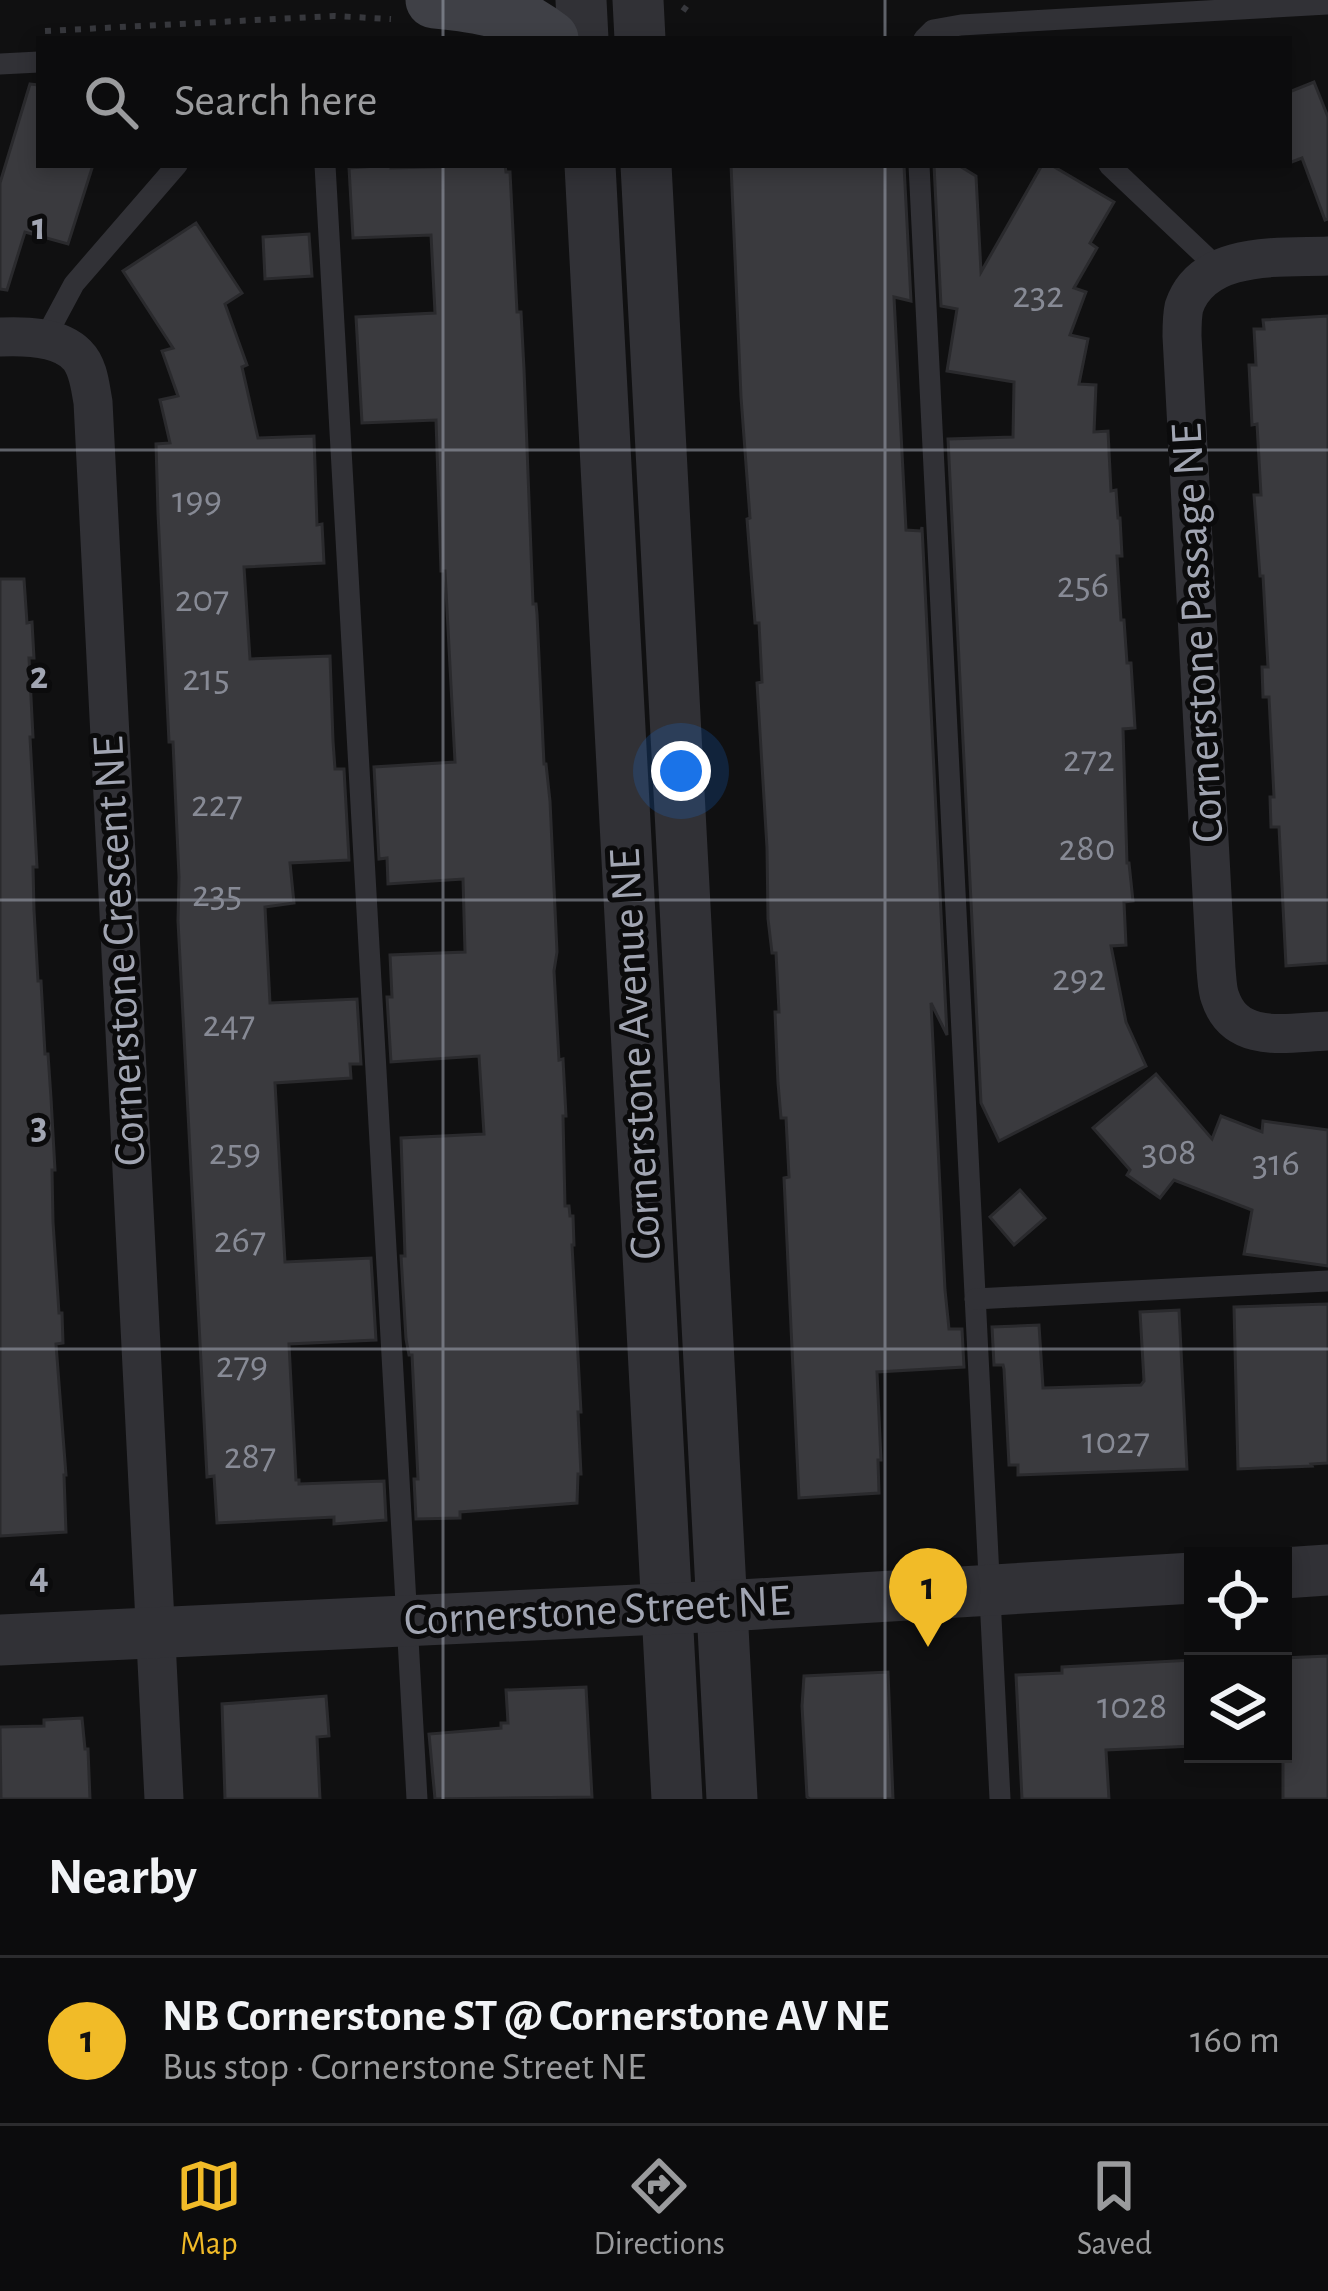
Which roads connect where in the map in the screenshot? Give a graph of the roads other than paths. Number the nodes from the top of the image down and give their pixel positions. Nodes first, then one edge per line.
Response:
1 (581, 0) edge
2 (638, 0) edge
3 (1328, 4) edge
4 (421, 10) edge
5 (969, 32) edge
6 (546, 36) edge
7 (583, 36) edge
8 (640, 36) edge
9 (927, 36) edge
10 (36, 62) edge
11 (0, 64) edge
12 (174, 168) edge
13 (325, 168) edge
14 (590, 168) edge
15 (646, 168) edge
16 (920, 168) edge
17 (1112, 168) edge
18 (1328, 256) edge
19 (1219, 268) junction
20 (0, 337) edge
21 (44, 340) junction
22 (1328, 1030) edge
23 (1328, 1281) edge
24 (975, 1299) junction
25 (1328, 1570) edge
26 (1292, 1572) edge
27 (1184, 1579) edge
28 (989, 1590) junction
29 (724, 1606) junction
30 (665, 1607) junction
31 (406, 1620) junction
32 (154, 1632) junction
33 (0, 1640) edge
34 (164, 1799) edge
35 (417, 1799) edge
36 (677, 1799) edge
37 (732, 1799) edge
38 (1000, 1799) edge

1 - 7 street
2 - 8 street
3 - 5 lane
4 - 6 main road
5 - 9 lane
10 - 11 lane
12 - 21 lane
13 - 31 lane
14 - 30 street, Cornerstone Avenue NE
15 - 29 street, Cornerstone Avenue NE
16 - 24 lane
17 - 19 lane
18 - 19 street
19 - 22 street, Cornerstone Passage NE
20 - 21 street
21 - 32 street, Cornerstone Crescent NE
23 - 24 lane
24 - 28 lane
25 - 26 street
27 - 28 street, Cornerstone Street NE
28 - 29 street, Cornerstone Street NE
28 - 38 lane
29 - 30 street, Cornerstone Street NE
29 - 37 street, Cornerstone Avenue NE
30 - 31 street, Cornerstone Street NE
30 - 36 street, Cornerstone Avenue NE
31 - 32 street, Cornerstone Street NE
31 - 35 lane
32 - 33 street, Cornerstone Street NE
32 - 34 street, Cornerstone Crescent NE

